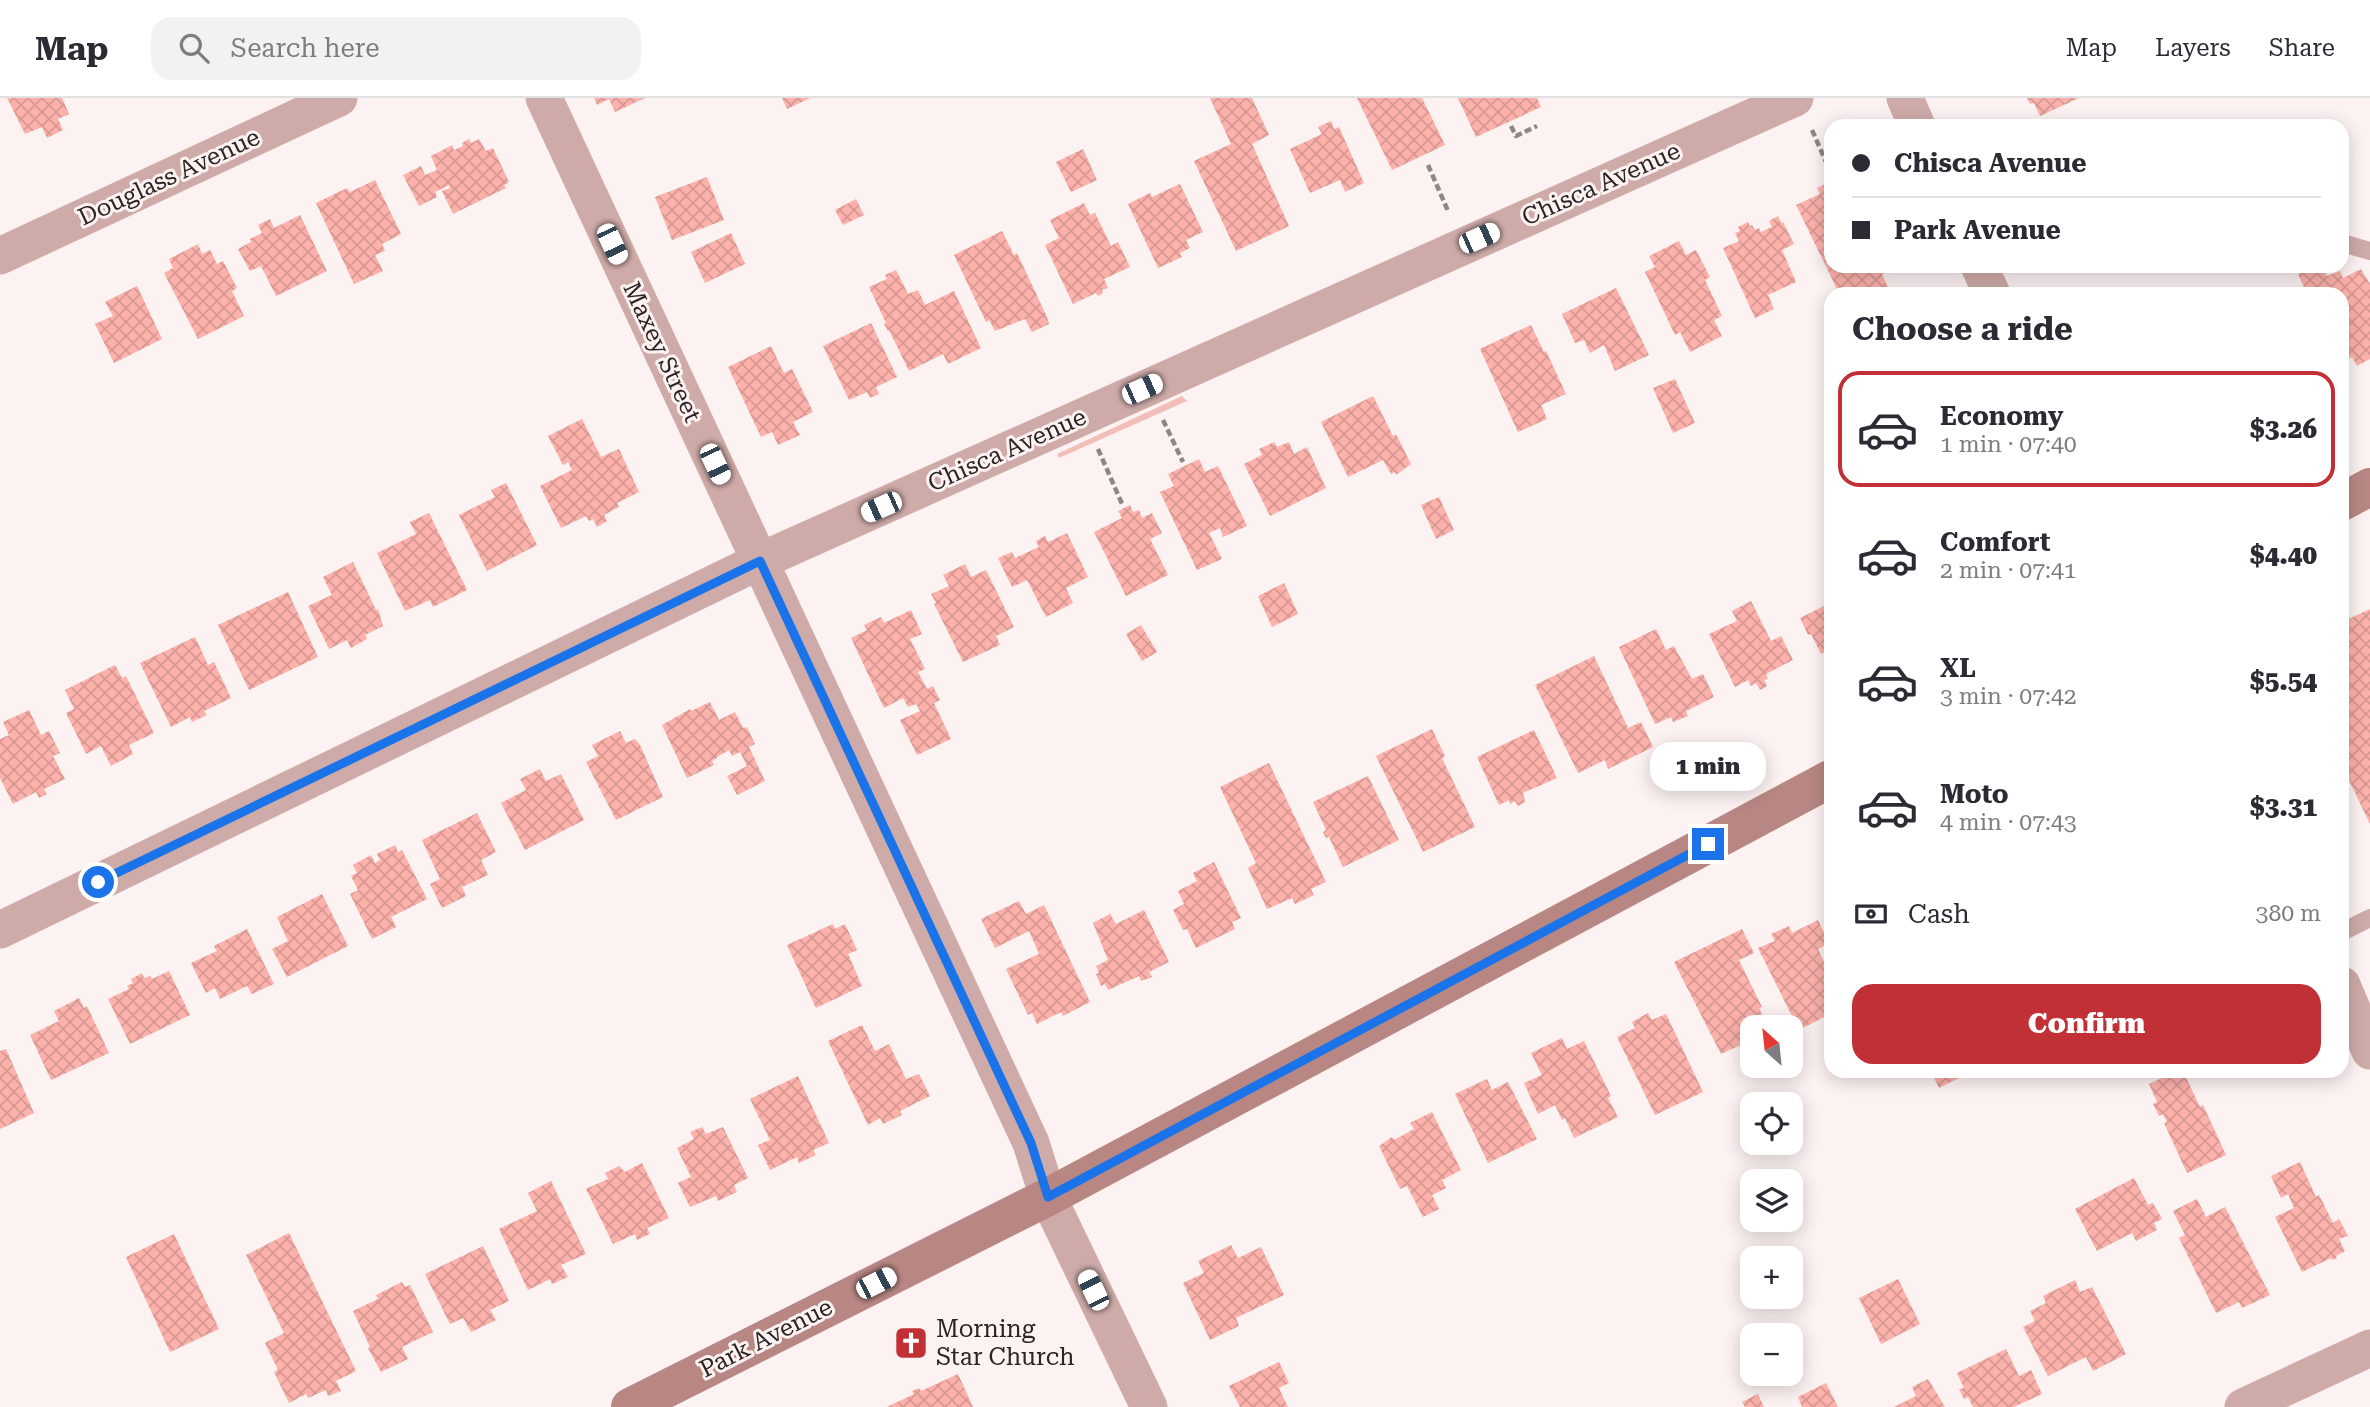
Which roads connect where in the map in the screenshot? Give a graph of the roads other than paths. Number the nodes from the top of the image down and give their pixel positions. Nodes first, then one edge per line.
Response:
1 (339, 98) edge
2 (544, 98) edge
3 (1905, 98) edge
4 (1803, 112) edge
5 (1914, 119) edge
6 (2349, 245) edge
7 (2370, 251) edge
8 (0, 256) edge
9 (2370, 487) edge
10 (2349, 498) edge
11 (760, 561) junction
12 (1824, 782) edge
13 (2370, 918) edge
14 (2349, 928) edge
15 (0, 930) edge
16 (2349, 1002) edge
17 (2370, 1051) edge
18 (1048, 1197) junction
19 (2370, 1348) edge
20 (630, 1407) edge
21 (1149, 1407) edge
22 (2243, 1407) edge

1 - 8 street, Douglass Avenue
2 - 11 street, Maxey Street
3 - 5 street
4 - 11 street, Chisca Avenue
6 - 7 lane
9 - 10 main road
11 - 15 street, Chisca Avenue
11 - 18 street, Maxey Street
12 - 18 main road, Park Avenue
13 - 14 lane
16 - 17 street
18 - 20 main road, Park Avenue
18 - 21 street, Maxey Street
19 - 22 street

